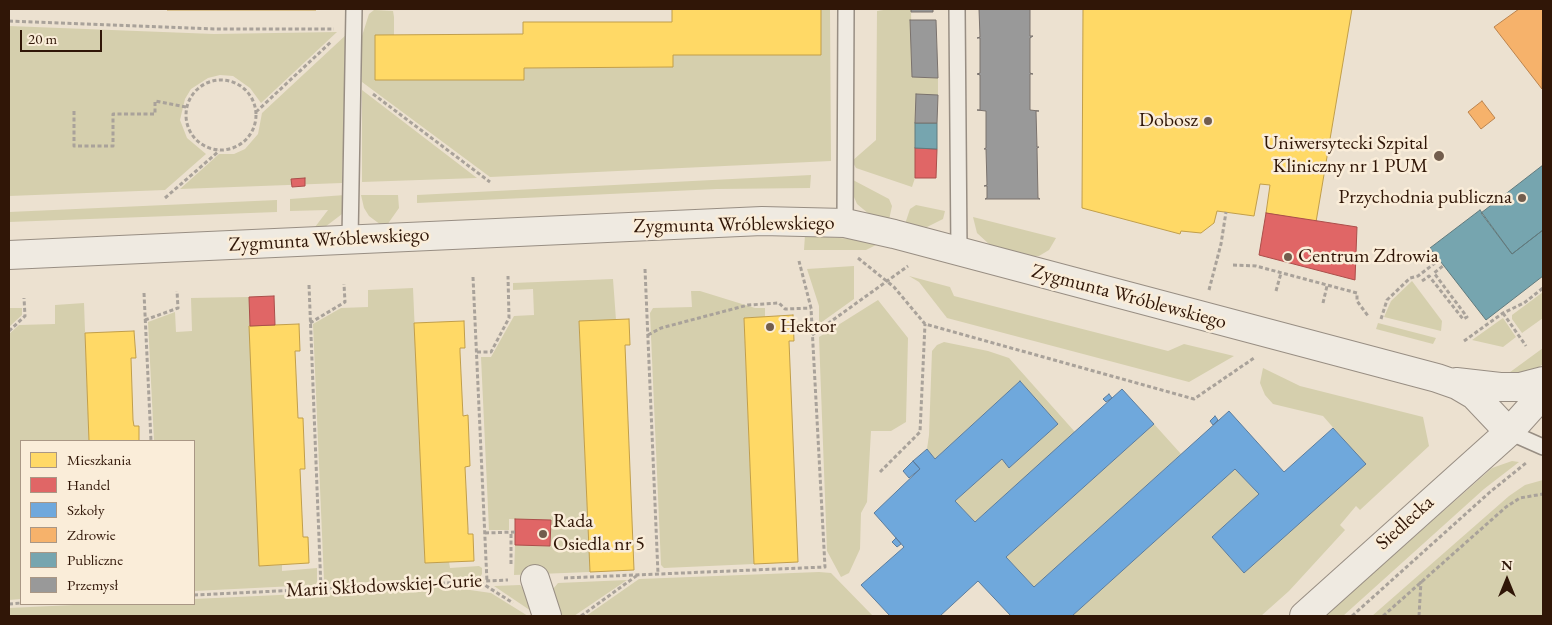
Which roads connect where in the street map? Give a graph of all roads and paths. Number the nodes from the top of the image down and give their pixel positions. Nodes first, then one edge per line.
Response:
1 (354, 9) edge
2 (846, 9) edge
3 (957, 9) edge
4 (9, 21) edge
5 (350, 27) junction
6 (353, 79) junction
7 (186, 107) junction
8 (74, 111) dead end
9 (256, 112) junction
10 (218, 151) junction
11 (490, 182) dead end
12 (164, 198) dead end
13 (1226, 212) dead end
14 (845, 223) junction
15 (350, 239) junction
16 (959, 252) junction
17 (9, 255) edge
18 (858, 258) dead end
19 (1440, 260) dead end
20 (799, 261) dead end
21 (911, 263) dead end
22 (1233, 265) dead end
23 (1444, 266) dead end
24 (645, 269) dead end
25 (1281, 273) junction
26 (508, 276) dead end
27 (473, 277) dead end
28 (888, 282) junction
29 (1422, 282) dead end
30 (344, 284) dead end
31 (309, 285) dead end
32 (1328, 286) junction
33 (1543, 288) edge
34 (177, 291) dead end
35 (1209, 291) dead end
36 (1276, 291) dead end
37 (144, 293) dead end
38 (24, 298) dead end
39 (1322, 304) dead end
40 (811, 308) junction
41 (1503, 313) junction
42 (1368, 316) dead end
43 (145, 320) junction
44 (1381, 320) dead end
45 (310, 323) junction
46 (925, 324) junction
47 (9, 331) edge
48 (648, 335) junction
49 (812, 336) junction
50 (1464, 342) dead end
51 (1526, 346) dead end
52 (477, 352) junction
53 (1256, 356) dead end
54 (1437, 378) junction
55 (1543, 381) edge
56 (1543, 394) edge
57 (1543, 412) edge
58 (1509, 432) junction
59 (151, 440) edge
60 (1543, 447) edge
61 (1524, 464) dead end
62 (880, 472) dead end
63 (1543, 494) edge
64 (484, 533) junction
65 (639, 574) junction
66 (658, 574) junction
67 (523, 580) junction
68 (1422, 581) junction
69 (480, 582) junction
70 (487, 582) junction
71 (321, 588) junction
72 (195, 595) edge
73 (518, 606) dead end
74 (547, 616) edge
75 (581, 616) edge
76 (1304, 616) edge
77 (1352, 616) edge
78 (1383, 616) edge
79 (1419, 616) edge

1 - 5 lane
2 - 14 lane
3 - 16 lane
4 - 5 path
5 - 6 lane
5 - 9 path
6 - 11 path
6 - 15 lane
7 - 8 path
7 - 9 path
7 - 10 path
9 - 10 path
10 - 12 path
13 - 35 path
14 - 15 street, Zygmunta Wróblewskiego
14 - 16 street, Zygmunta Wróblewskiego
15 - 17 street, Zygmunta Wróblewskiego
16 - 54 street, Zygmunta Wróblewskiego
18 - 28 path
19 - 44 path
20 - 40 path
21 - 28 path
22 - 25 path
23 - 29 path
24 - 48 path
25 - 32 path
25 - 36 path
26 - 52 path
27 - 52 path
28 - 46 path
28 - 49 path
30 - 45 path
31 - 45 path
32 - 39 path
32 - 42 path
33 - 41 path
34 - 43 path
37 - 43 path
38 - 47 path
40 - 48 path
40 - 49 path
41 - 50 path
41 - 51 path
43 - 59 path
45 - 71 path
46 - 53 path
46 - 62 path
48 - 66 path
49 - 66 path, Marii Skłodowskiej-Curie
52 - 64 path
54 - 55 street
54 - 58 street, Zygmunta Wróblewskiego
56 - 58 street, Siedlecka
57 - 58 street, Siedlecka
58 - 60 lane
58 - 76 street, Siedlecka
61 - 77 path
63 - 68 path
64 - 67 path
64 - 70 path
65 - 66 path, Marii Skłodowskiej-Curie
65 - 67 path, Marii Skłodowskiej-Curie
65 - 75 path
67 - 70 path, Marii Skłodowskiej-Curie
67 - 74 street
68 - 78 path
68 - 79 path
69 - 70 path, Marii Skłodowskiej-Curie
69 - 71 path, Marii Skłodowskiej-Curie
69 - 73 path
71 - 72 path, Marii Skłodowskiej-Curie

